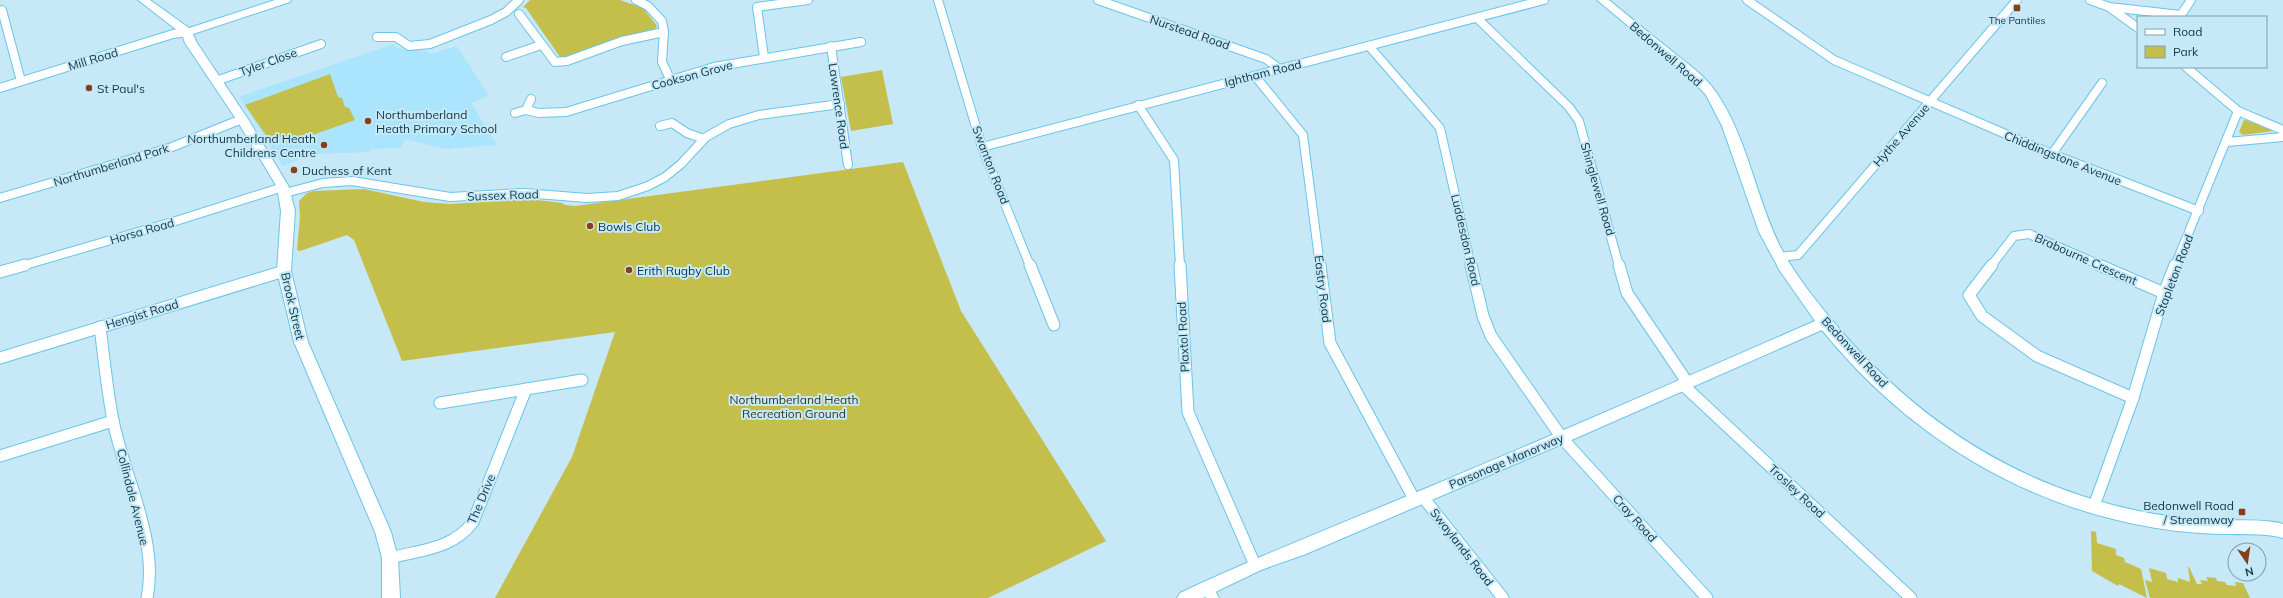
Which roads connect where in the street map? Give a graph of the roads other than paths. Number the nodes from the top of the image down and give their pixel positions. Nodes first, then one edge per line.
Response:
1 (143, 0) edge
2 (286, 0) edge
3 (519, 0) edge
4 (808, 0) edge
5 (938, 0) edge
6 (1098, 0) edge
7 (1544, 0) edge
8 (1602, 0) edge
9 (1746, 0) edge
10 (2017, 0) edge
11 (2090, 0) edge
12 (2191, 0) edge
13 (642, 1) edge
14 (2109, 7) junction
15 (2, 10) dead end
16 (519, 14) dead end
17 (2180, 16) edge
18 (1476, 18) junction
19 (2137, 27) edge
20 (187, 32) junction
21 (664, 32) junction
22 (376, 37) dead end
23 (861, 42) dead end
24 (321, 44) dead end
25 (435, 44) junction
26 (541, 45) junction
27 (830, 46) junction
28 (1369, 46) junction
29 (440, 51) dead end
30 (506, 57) dead end
31 (764, 57) junction
32 (2187, 68) edge
33 (1280, 69) junction
34 (1255, 76) junction
35 (670, 79) junction
36 (21, 81) junction
37 (216, 81) junction
38 (2102, 83) dead end
39 (0, 88) edge
40 (531, 100) dead end
41 (1928, 102) junction
42 (840, 104) junction
43 (1138, 106) junction
44 (526, 110) junction
45 (2238, 111) junction
46 (515, 113) dead end
47 (242, 119) junction
48 (660, 126) dead end
49 (2283, 130) edge
50 (2283, 138) edge
51 (704, 139) junction
52 (2227, 142) junction
53 (982, 147) junction
54 (2052, 154) junction
55 (848, 165) dead end
56 (284, 190) junction
57 (0, 198) edge
58 (2199, 211) junction
59 (1778, 257) junction
60 (284, 271) junction
61 (0, 272) edge
62 (2164, 293) junction
63 (1826, 322) junction
64 (1054, 325) dead end
65 (100, 327) junction
66 (0, 358) edge
67 (582, 380) dead end
68 (1684, 383) junction
69 (526, 389) junction
70 (2133, 398) junction
71 (440, 403) dead end
72 (113, 421) junction
73 (1562, 438) junction
74 (0, 456) edge
75 (1418, 497) junction
76 (2094, 506) junction
77 (2247, 528) junction
78 (2283, 531) edge
79 (2283, 540) edge
80 (390, 558) junction
81 (1255, 565) junction
82 (1209, 593) edge
83 (147, 598) edge
84 (391, 598) edge
85 (1186, 598) edge
86 (1503, 598) edge
87 (1707, 598) edge
88 (1911, 598) edge

1 - 20 street, Brook Street
2 - 20 street
3 - 25 street
4 - 31 street
5 - 53 street, Swanton Road
6 - 33 street, Nurstead Road
7 - 18 street, Ightham Road
8 - 59 street, Bedonwell Road
9 - 41 street, Chiddingstone Avenue
10 - 41 street, Hythe Avenue
11 - 14 street
12 - 17 street
13 - 21 street
14 - 17 street
14 - 19 street
15 - 36 street
16 - 26 street
18 - 28 street, Ightham Road
18 - 68 street, Shinglewell Road
20 - 36 street, Mill Road
20 - 37 street, Brook Street
21 - 26 street
21 - 35 street
22 - 25 street
23 - 27 street, Cookson Grove
24 - 37 street, Tyler Close
25 - 29 street
26 - 30 street
27 - 31 street, Cookson Grove
27 - 42 street, Lawrence Road
28 - 33 street, Ightham Road
28 - 73 street, Luddesdon Road
31 - 35 street, Cookson Grove
32 - 45 street
33 - 34 street, Ightham Road
34 - 43 street, Ightham Road
34 - 75 street, Eastry Road
35 - 44 street, Cookson Grove
36 - 39 street, Mill Road
37 - 47 street, Brook Street
38 - 54 street
40 - 44 street
41 - 54 street, Chiddingstone Avenue
41 - 59 street, Hythe Avenue
42 - 51 street, Sussex Road
42 - 55 street, Lawrence Road
43 - 53 street, Ightham Road
43 - 81 street, Plaxtol Road
44 - 46 street, Cookson Grove
45 - 49 street
45 - 52 street, Stapleton Road
47 - 56 street, Brook Street
47 - 57 street, Northumberland Park
48 - 51 street
50 - 52 street
51 - 56 street, Sussex Road
52 - 58 street, Stapleton Road
53 - 64 street, Swanton Road
54 - 58 street, Chiddingstone Avenue
56 - 60 street, Brook Street
56 - 61 street, Horsa Road
58 - 62 street, Stapleton Road
59 - 63 street, Bedonwell Road
60 - 65 street, Hengist Road
60 - 80 street, Brook Street
62 - 70 street, Stapleton Road
62 - 70 street, Brabourne Crescent
63 - 68 street, Parsonage Manorway
63 - 76 street, Bedonwell Road
65 - 66 street, Hengist Road
65 - 72 street, Collindale Avenue
67 - 69 street
68 - 73 street, Parsonage Manorway
68 - 88 street, Trosley Road
69 - 71 street
69 - 80 street, The Drive
70 - 76 street, Stapleton Road
72 - 74 street
72 - 83 street, Collindale Avenue
73 - 75 street, Parsonage Manorway
73 - 87 street, Cray Road
75 - 81 street, Parsonage Manorway
75 - 86 street, Swaylands Road
76 - 77 street, Bedonwell Road
77 - 78 street, Bedonwell Road
77 - 79 street, Bedonwell Road
80 - 84 street, Brook Street
81 - 82 street, Parsonage Manorway
82 - 85 street, Parsonage Manorway

